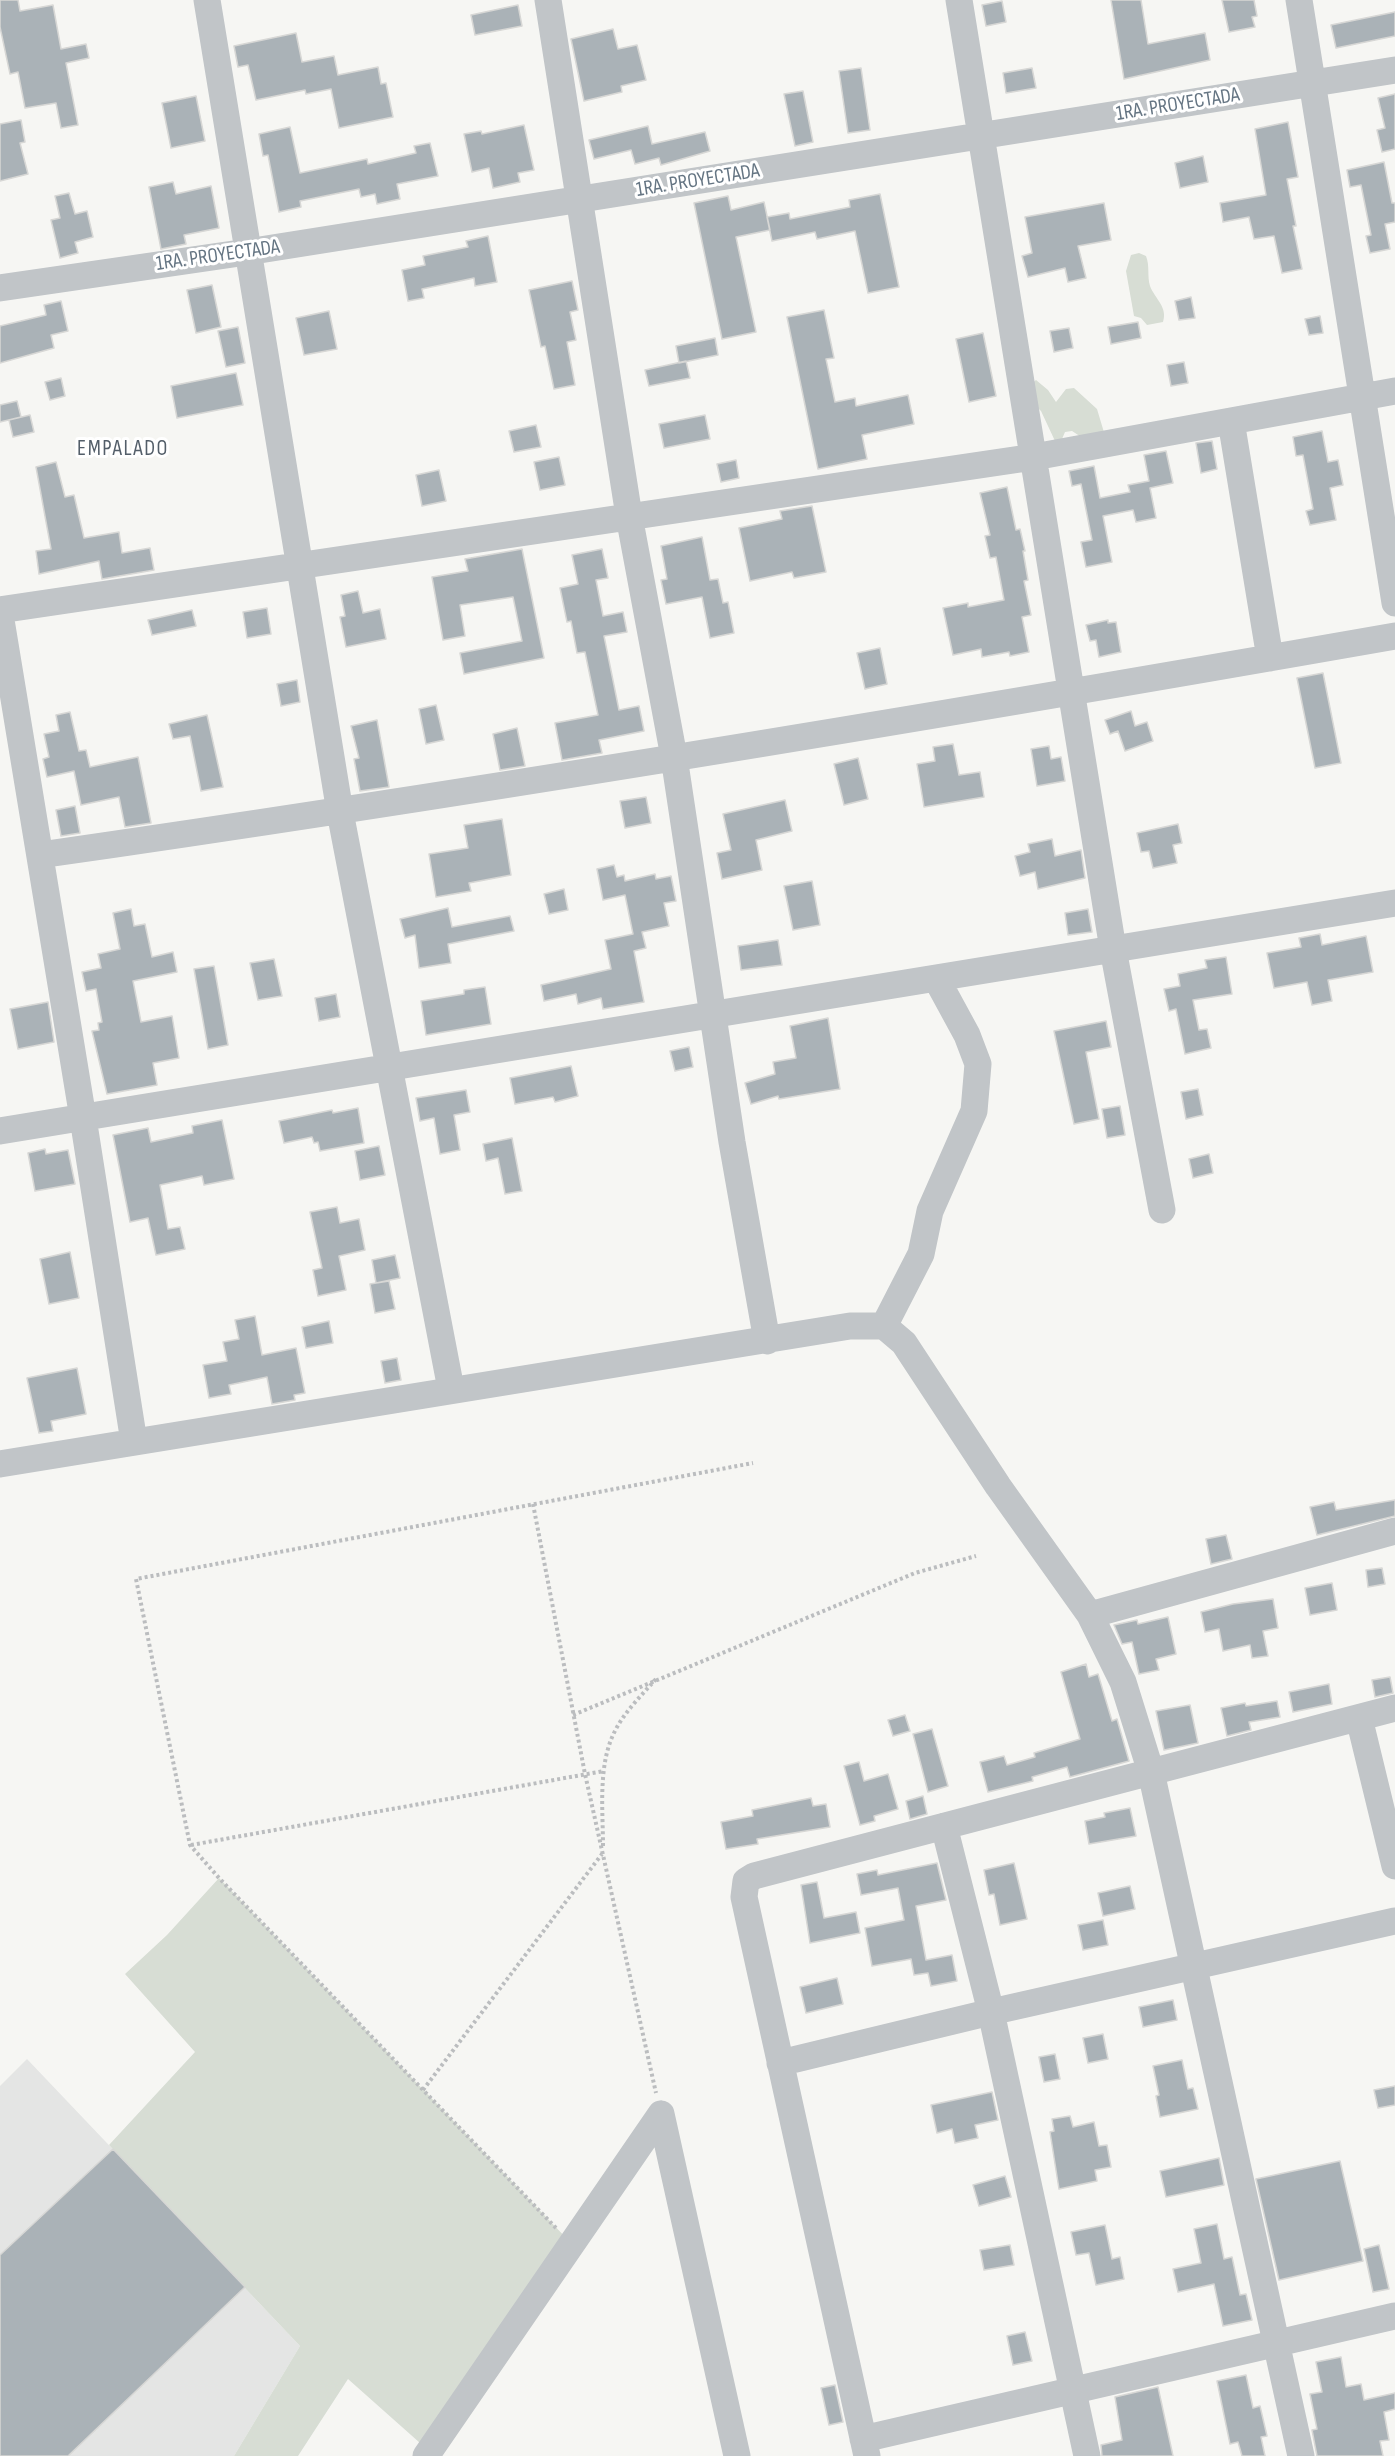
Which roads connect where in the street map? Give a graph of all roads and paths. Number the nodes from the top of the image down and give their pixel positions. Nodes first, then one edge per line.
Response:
1 (207, 0) edge
2 (549, 0) edge
3 (960, 0) edge
4 (1299, 0) edge
5 (1395, 70) edge
6 (1312, 83) junction
7 (981, 136) junction
8 (579, 200) junction
9 (247, 252) junction
10 (0, 288) edge
11 (1395, 391) edge
12 (1361, 396) junction
13 (1230, 421) junction
14 (1034, 457) junction
15 (629, 516) junction
16 (298, 566) junction
17 (1395, 603) edge
18 (0, 612) edge
19 (1395, 636) edge
20 (1270, 658) junction
21 (1073, 692) junction
22 (674, 757) junction
23 (340, 812) junction
24 (40, 855) junction
25 (1395, 903) edge
26 (1113, 949) junction
27 (936, 978) junction
28 (715, 1014) junction
29 (387, 1069) junction
30 (83, 1118) junction
31 (0, 1131) edge
32 (1162, 1210) dead end
33 (884, 1326) junction
34 (767, 1341) junction
35 (451, 1389) junction
36 (134, 1442) junction
37 (753, 1463) dead end
38 (0, 1464) edge
39 (532, 1504) junction
40 (1395, 1531) edge
41 (976, 1556) dead end
42 (1090, 1615) junction
43 (656, 1679) junction
44 (1395, 1708) edge
45 (573, 1715) junction
46 (1359, 1718) junction
47 (604, 1771) junction
48 (1151, 1773) junction
49 (585, 1774) junction
50 (944, 1826) junction
51 (190, 1845) junction
52 (603, 1853) junction
53 (1395, 1866) edge
54 (1395, 1921) edge
55 (1193, 1966) junction
56 (991, 2012) junction
57 (780, 2063) junction
58 (423, 2090) junction
59 (661, 2114) junction
60 (572, 2244) junction
61 (1395, 2316) edge
62 (1275, 2344) junction
63 (1072, 2391) junction
64 (865, 2447) edge
65 (430, 2454) edge
66 (737, 2456) edge
67 (1087, 2456) edge
68 (1301, 2456) edge

1 - 9 street
2 - 8 street
3 - 7 street
4 - 6 street
5 - 6 street, 1RA. PROYECTADA
6 - 7 street, 1RA. PROYECTADA
6 - 12 street
7 - 8 street, 1RA. PROYECTADA
7 - 14 street
8 - 9 street, 1RA. PROYECTADA
8 - 15 street
9 - 10 street, 1RA. PROYECTADA
9 - 16 street
11 - 12 street
12 - 13 street
12 - 17 street
13 - 14 street
13 - 20 street
14 - 15 street
14 - 21 street
15 - 16 street
15 - 22 street
16 - 18 street
16 - 23 street
18 - 24 street
19 - 20 street
20 - 21 street
21 - 22 street
21 - 26 street
22 - 23 street
22 - 28 street
23 - 24 street
23 - 29 street
24 - 30 street
25 - 26 street
26 - 27 street
26 - 32 street
27 - 28 street
27 - 33 street
28 - 29 street
28 - 34 street
29 - 30 street
29 - 35 street
30 - 31 street
30 - 36 street
33 - 34 street
33 - 42 street
34 - 35 street
35 - 36 street
36 - 38 street
37 - 39 path
39 - 45 path
39 - 51 path
40 - 42 street
41 - 43 path
42 - 48 street
43 - 45 path
43 - 47 path
44 - 46 street
45 - 49 path
46 - 48 street
46 - 53 street
47 - 49 path
47 - 52 path
48 - 50 street
48 - 55 street
49 - 51 path
49 - 52 path
50 - 56 street
50 - 57 street
51 - 58 path
52 - 58 path
52 - 59 path
54 - 55 street
55 - 56 street
55 - 62 street
56 - 57 street
56 - 63 street
57 - 64 street
58 - 60 path
59 - 60 street
59 - 66 street
60 - 65 street
61 - 62 street
62 - 63 street
62 - 68 street
63 - 64 street
63 - 67 street

